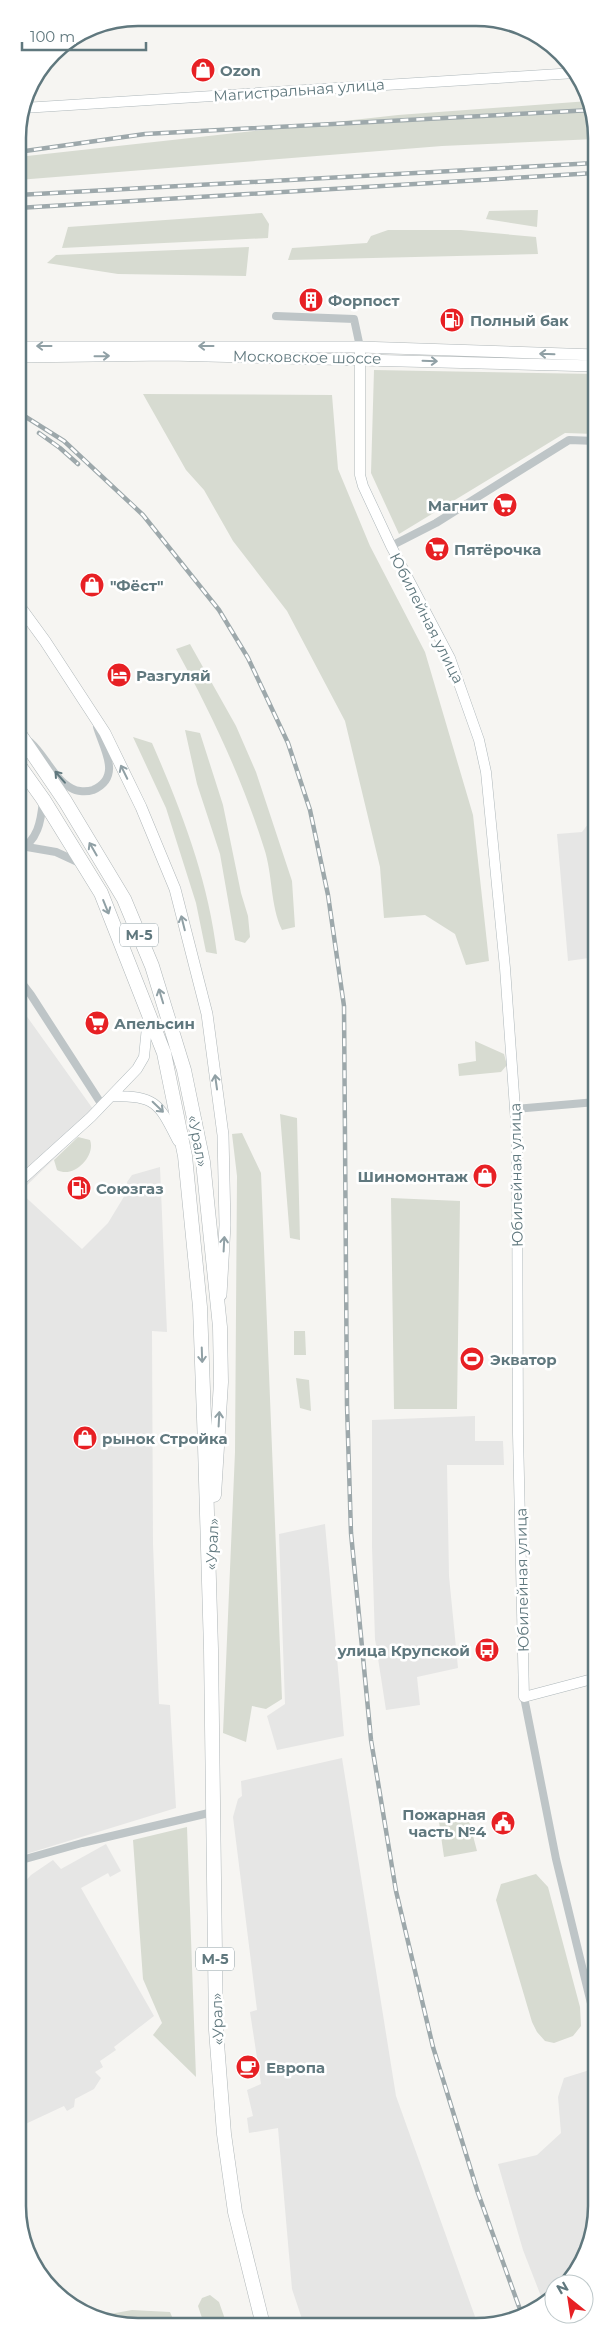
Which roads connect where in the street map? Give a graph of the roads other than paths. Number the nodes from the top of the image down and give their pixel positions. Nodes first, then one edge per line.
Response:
1 (567, 74) edge
2 (31, 108) edge
3 (276, 316) dead end
4 (26, 347) edge
5 (360, 352) junction
6 (588, 355) edge
7 (26, 357) edge
8 (588, 366) edge
9 (588, 441) edge
10 (391, 546) junction
11 (26, 615) edge
12 (95, 720) junction
13 (26, 739) edge
14 (26, 744) edge
15 (26, 775) edge
16 (43, 799) junction
17 (27, 847) joint
18 (82, 865) junction
19 (26, 988) edge
20 (149, 1014) junction
21 (113, 1096) junction
22 (588, 1103) edge
23 (102, 1105) junction
24 (515, 1109) junction
25 (185, 1156) junction
26 (26, 1175) edge
27 (220, 1327) junction
28 (209, 1590) junction
29 (588, 1680) edge
30 (524, 1697) junction
31 (213, 1812) junction
32 (26, 1859) edge
33 (588, 1991) edge
34 (261, 2318) edge

1 - 2 street, Магистральная улица
3 - 5 street
5 -> 4 main road, Московское шоссе
6 -> 5 main road, Московское шоссе
7 -> 5 main road, Московское шоссе
5 -> 8 main road, Московское шоссе
5 - 10 street, Юбилейная улица
9 - 10 street
10 - 24 street, Юбилейная улица
11 - 12 main road
12 -> 13 street
27 -> 12 main road
27 -> 14 highway, «Урал» / М-5
15 - 16 highway, «Урал» / М-5
16 - 17 street
16 - 18 highway, «Урал» / М-5
17 - 18 street
18 -> 20 highway, «Урал» / М-5
19 - 23 street
20 - 21 street
20 - 25 highway, «Урал» / М-5
21 - 23 street
21 -> 25 street
22 - 24 street
23 - 26 street
24 - 30 street, Юбилейная улица
25 -> 28 highway, «Урал» / М-5
28 -> 27 highway, «Урал» / М-5
28 - 31 highway, «Урал» / М-5
29 - 30 street
30 - 33 street, Юбилейная улица
31 - 32 street
31 - 34 highway, «Урал» / М-5

